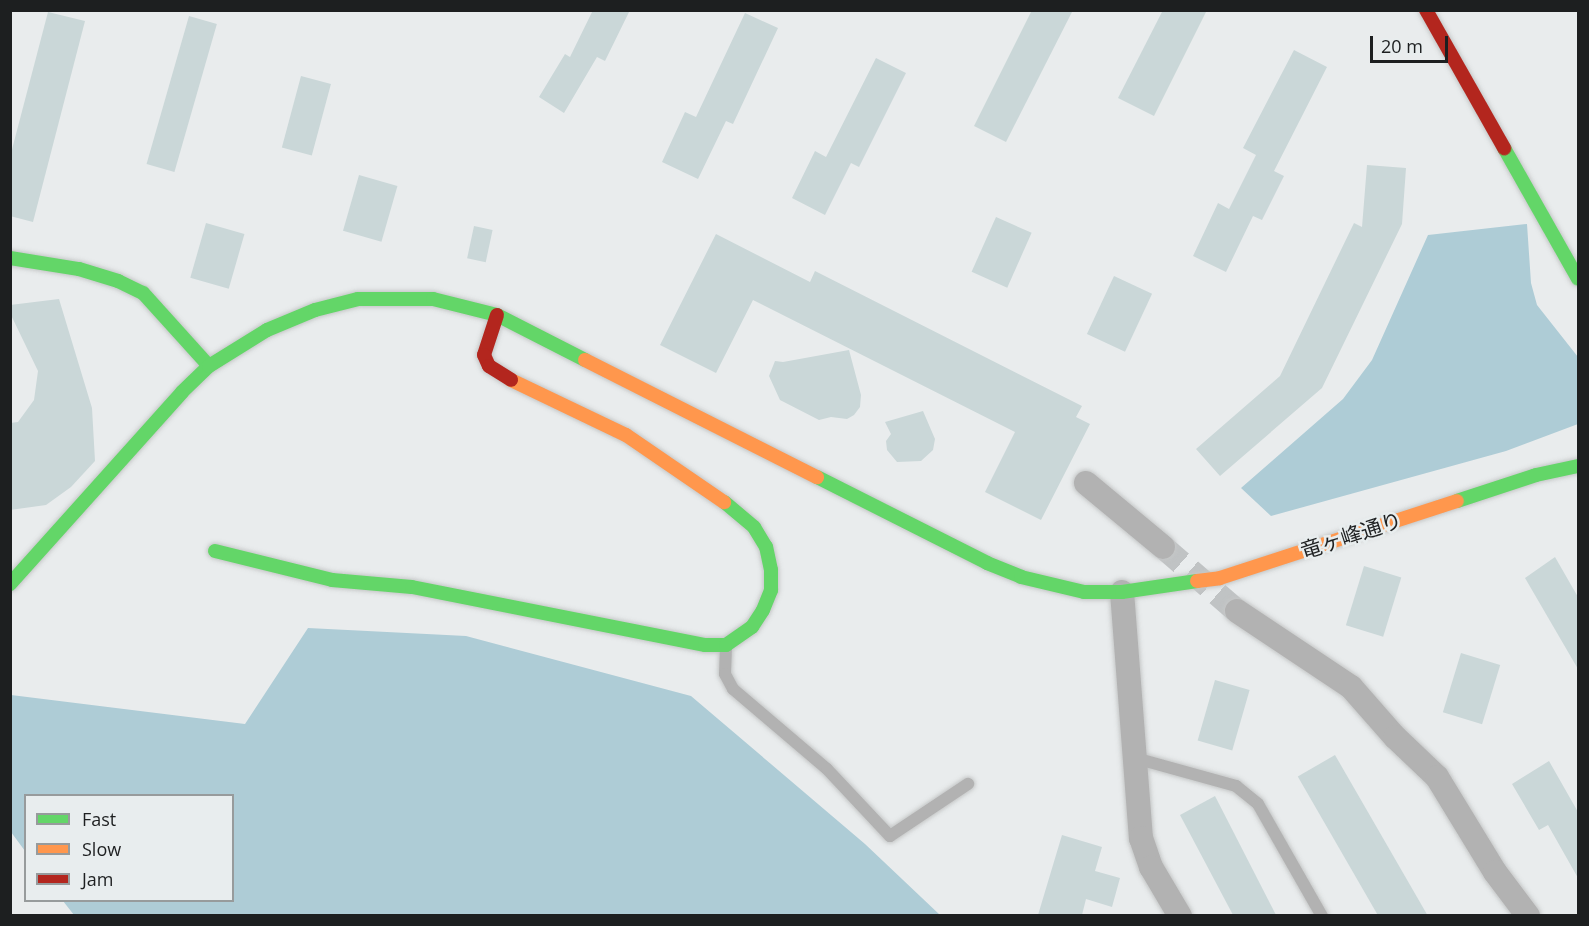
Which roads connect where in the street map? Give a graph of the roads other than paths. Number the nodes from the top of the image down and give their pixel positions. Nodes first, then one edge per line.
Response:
1 (1426, 10) edge
2 (10, 258) edge
3 (1578, 279) edge
4 (497, 315) junction
5 (209, 366) junction
6 (1578, 466) edge
7 (1086, 483) dead end
8 (1163, 547) tunnel mouth
9 (215, 551) dead end
10 (10, 584) edge
11 (1122, 592) junction
12 (1238, 611) tunnel mouth
13 (726, 645) junction
14 (1135, 758) junction
15 (968, 784) dead end
16 (1180, 915) edge
17 (1322, 915) edge
18 (1528, 915) edge

1 - 3 street
2 - 5 street
4 - 5 street, 竜ヶ峰通り
4 - 11 street, 竜ヶ峰通り
4 - 13 street
5 - 10 street, 竜ヶ峰通り
6 - 11 street, 竜ヶ峰通り
7 - 8 street
9 - 13 street
11 - 14 street
12 - 18 street
13 - 15 lane
14 - 16 street
14 - 17 lane

